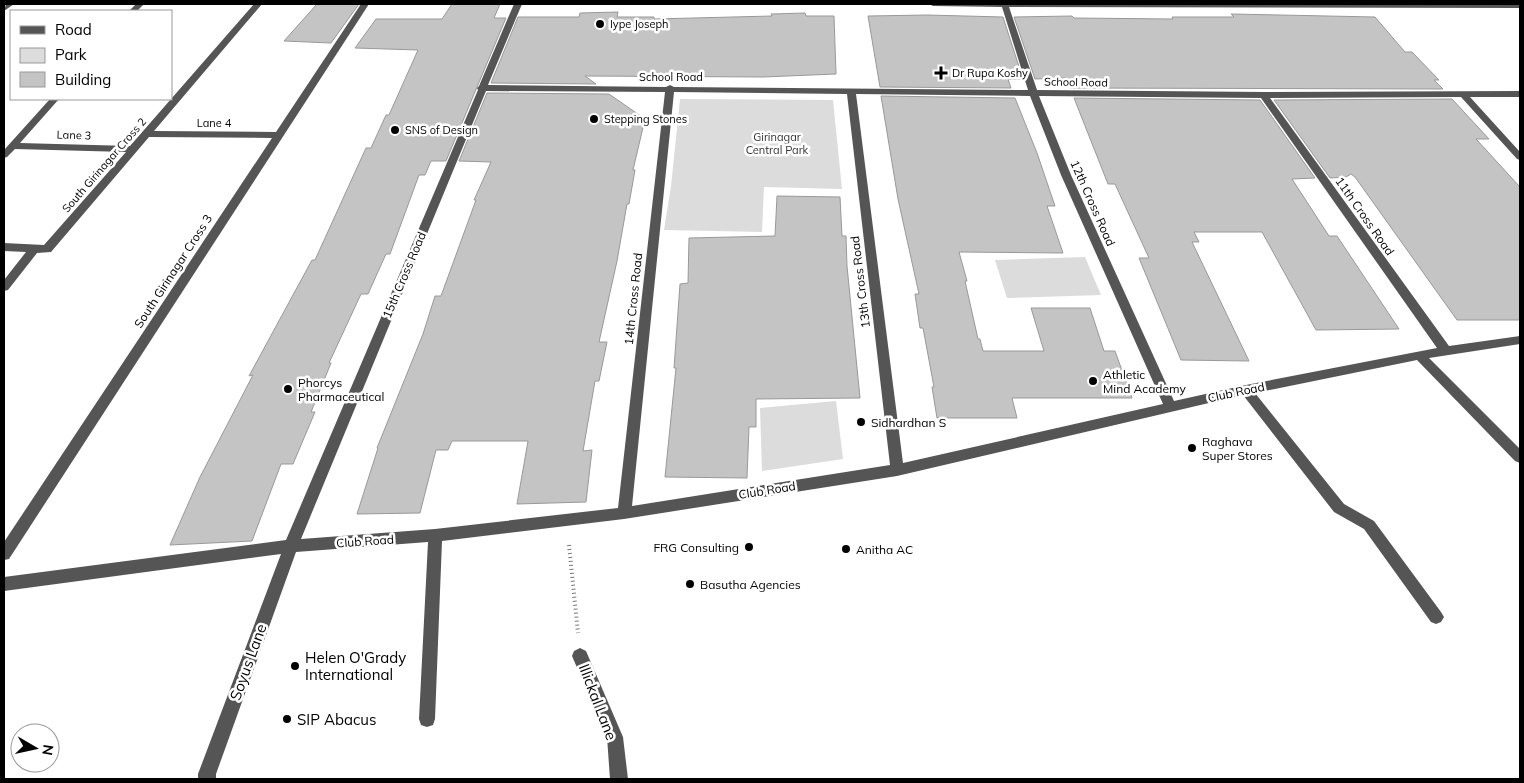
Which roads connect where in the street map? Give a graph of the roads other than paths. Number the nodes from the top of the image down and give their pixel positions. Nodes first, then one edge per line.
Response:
1 (10, 4) edge
2 (258, 4) edge
3 (365, 4) edge
4 (518, 4) edge
5 (933, 4) edge
6 (1004, 5) edge
7 (1520, 6) edge
8 (4, 9) edge
9 (481, 88) junction
10 (670, 88) junction
11 (851, 90) junction
12 (1033, 92) junction
13 (1462, 93) junction
14 (1520, 94) edge
15 (1264, 95) junction
16 (54, 100) edge
17 (148, 134) junction
18 (280, 135) junction
19 (13, 146) junction
20 (135, 149) junction
21 (4, 155) edge
22 (1520, 157) edge
23 (4, 247) edge
24 (34, 249) junction
25 (4, 287) edge
26 (1520, 340) edge
27 (1446, 351) junction
28 (1419, 355) junction
29 (1246, 390) junction
30 (1170, 406) junction
31 (1520, 457) edge
32 (897, 470) junction
33 (624, 513) junction
34 (435, 535) junction
35 (291, 546) junction
36 (4, 554) edge
37 (4, 584) edge
38 (1436, 617) dead end
39 (580, 656) road end
40 (427, 719) dead end
41 (207, 779) edge
42 (619, 779) edge

1 - 8 street
2 - 17 street, South Girinagar Cross 2
3 - 18 street, South Girinagar Cross 3
4 - 9 street, 15th Cross Road
5 - 6 street
6 - 7 street
6 - 12 street, 12th Cross Road
9 - 10 street, School Road
9 - 35 street, 15th Cross Road
10 - 11 street, School Road
10 - 33 street, 14th Cross Road
11 - 12 street, School Road
11 - 32 street, 13th Cross Road
12 - 15 street, School Road
12 - 30 street, 12th Cross Road
13 - 14 street, School Road
13 - 15 street, School Road
13 - 22 street
15 - 27 street, 11th Cross Road
16 - 19 street
17 - 18 street, Lane 4
17 - 20 street, South Girinagar Cross 2
18 - 36 street, South Girinagar Cross 3
19 - 20 street, Lane 3
19 - 21 street
20 - 24 street, South Girinagar Cross 2
23 - 24 street
24 - 25 street, South Girinagar Cross 2
26 - 27 street, Club Road
27 - 28 street, Club Road
28 - 29 street, Club Road
28 - 31 street
29 - 30 street, Club Road
29 - 38 street
30 - 32 street, Club Road
32 - 33 street, Club Road
33 - 34 street, Club Road
34 - 35 street, Club Road
34 - 40 street
35 - 37 street, Club Road
35 - 41 street, Soyus Lane
39 - 42 street, Illickal Lane

